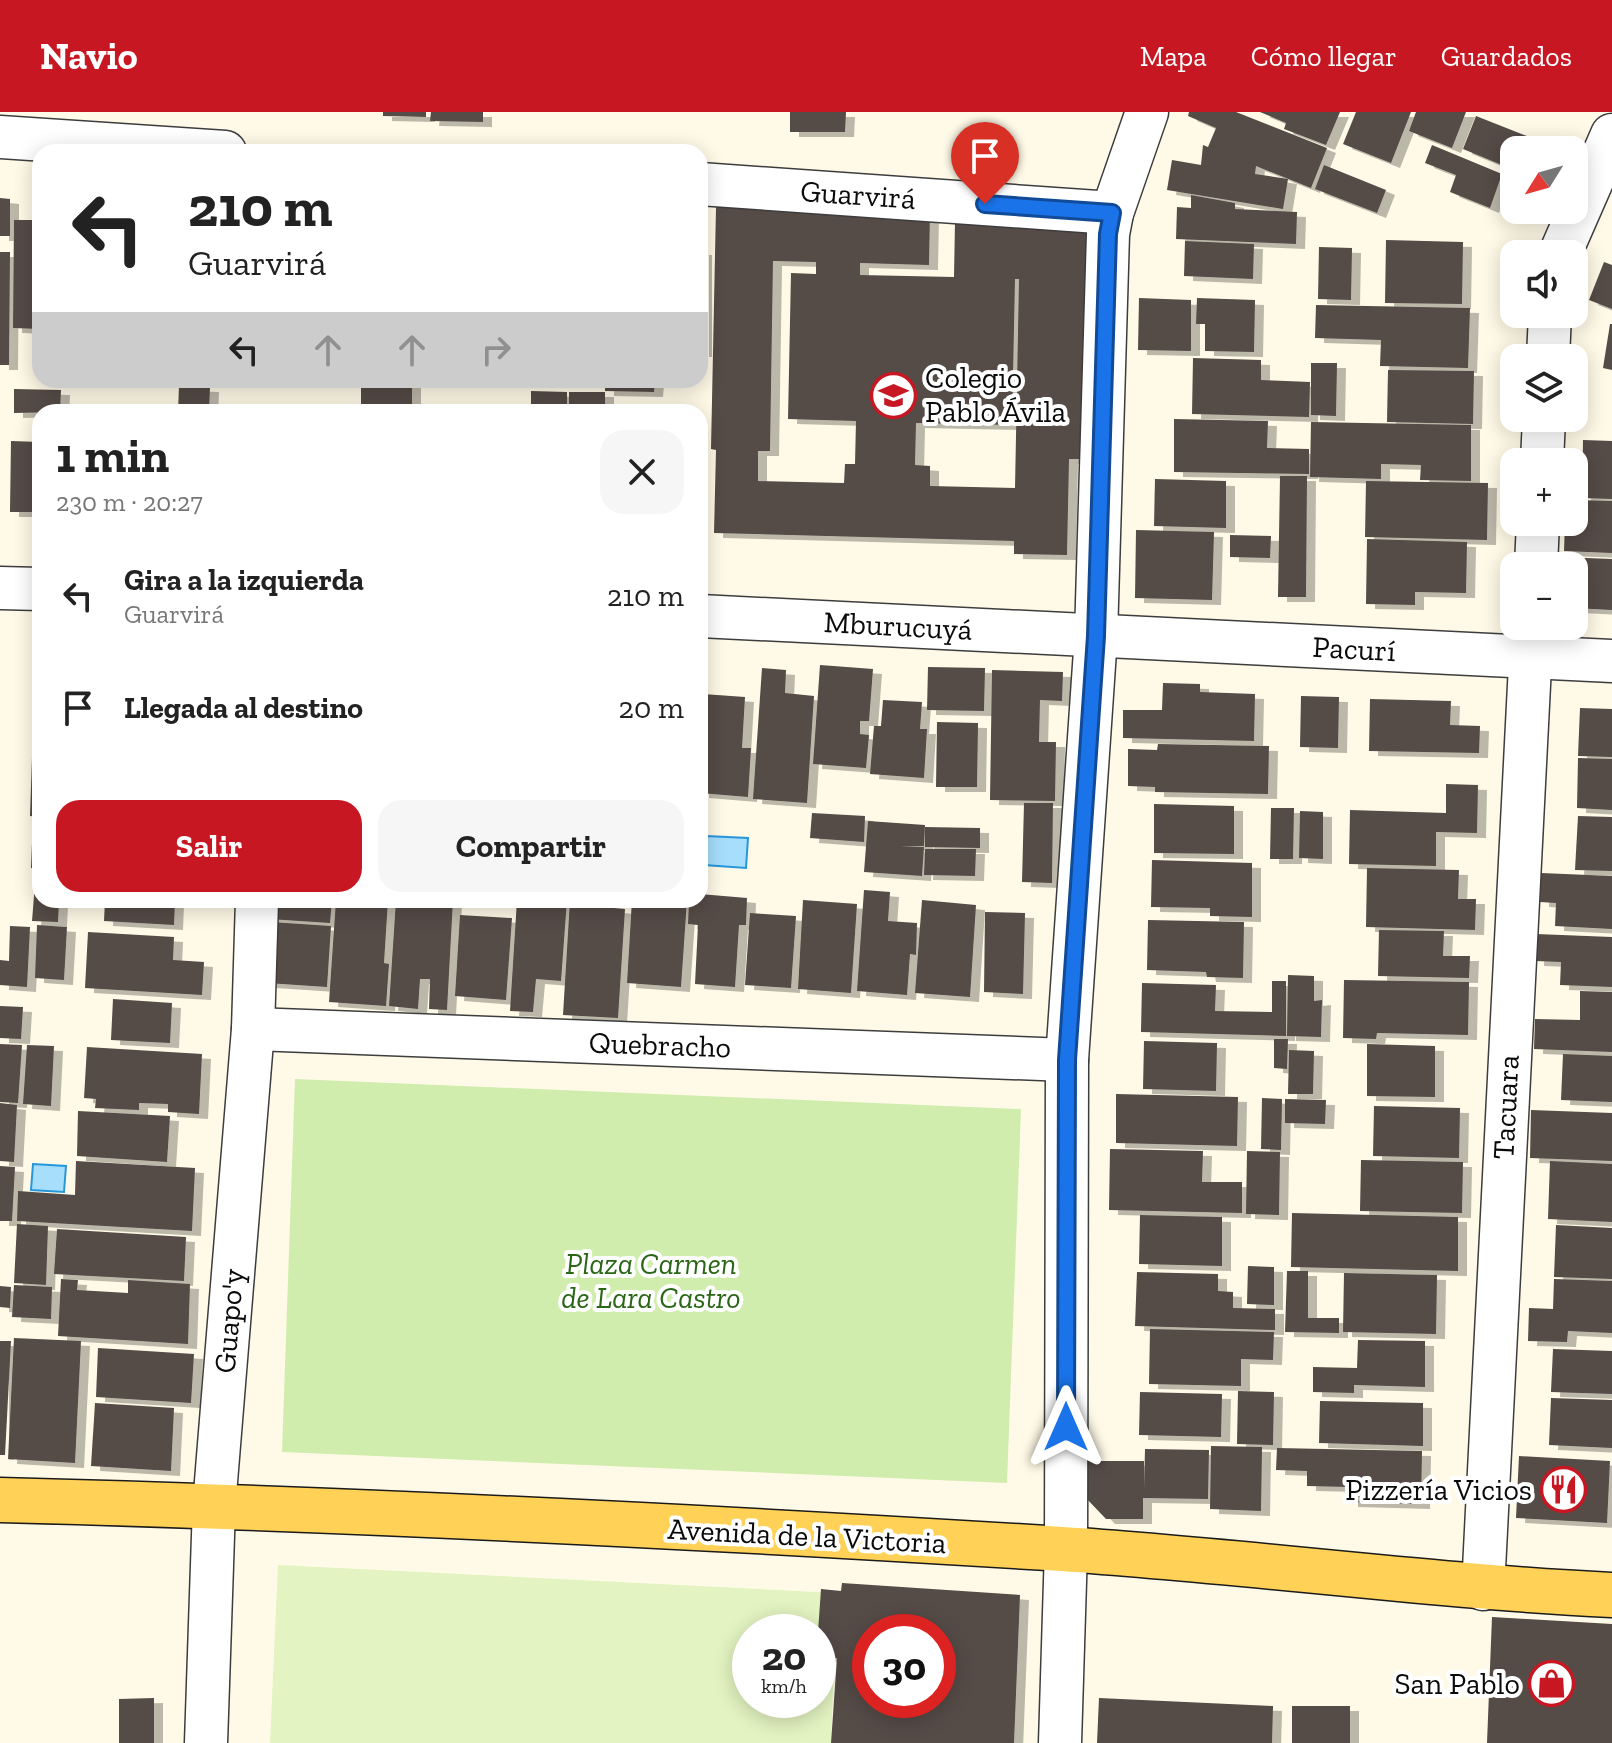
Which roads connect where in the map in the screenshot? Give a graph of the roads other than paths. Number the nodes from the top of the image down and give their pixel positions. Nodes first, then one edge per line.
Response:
1 (1147, 112) edge
2 (1612, 135) edge
3 (0, 137) edge
4 (105, 144) edge
5 (708, 185) edge
6 (1112, 213) junction
7 (1566, 240) edge
8 (0, 588) edge
9 (32, 589) edge
10 (708, 616) edge
11 (1096, 636) junction
12 (1531, 642) edge
13 (1612, 661) edge
14 (257, 908) edge
15 (253, 1029) junction
16 (1067, 1060) junction
17 (0, 1500) edge
18 (214, 1506) junction
19 (1066, 1549) junction
20 (1483, 1589) junction
21 (1612, 1595) edge
22 (206, 1743) edge
23 (1060, 1743) edge

1 - 6 street
2 - 7 street
3 - 4 street
5 - 6 street, Guarvirá
6 - 11 street
8 - 9 street
10 - 11 street, Mburucuyá
11 - 12 street, Pacurí
11 - 16 street
12 - 13 street, Pacurí
12 - 20 street, Tacuara
14 - 15 street, Guapo'y
15 - 16 street, Quebracho
15 - 18 street, Guapo'y
16 - 19 street
17 - 18 main road, Avenida de la Victoria
18 - 19 main road, Avenida de la Victoria
18 - 22 street, Guapo'y
19 - 20 main road, Avenida de la Victoria
19 - 23 street
20 - 21 main road, Avenida de la Victoria

